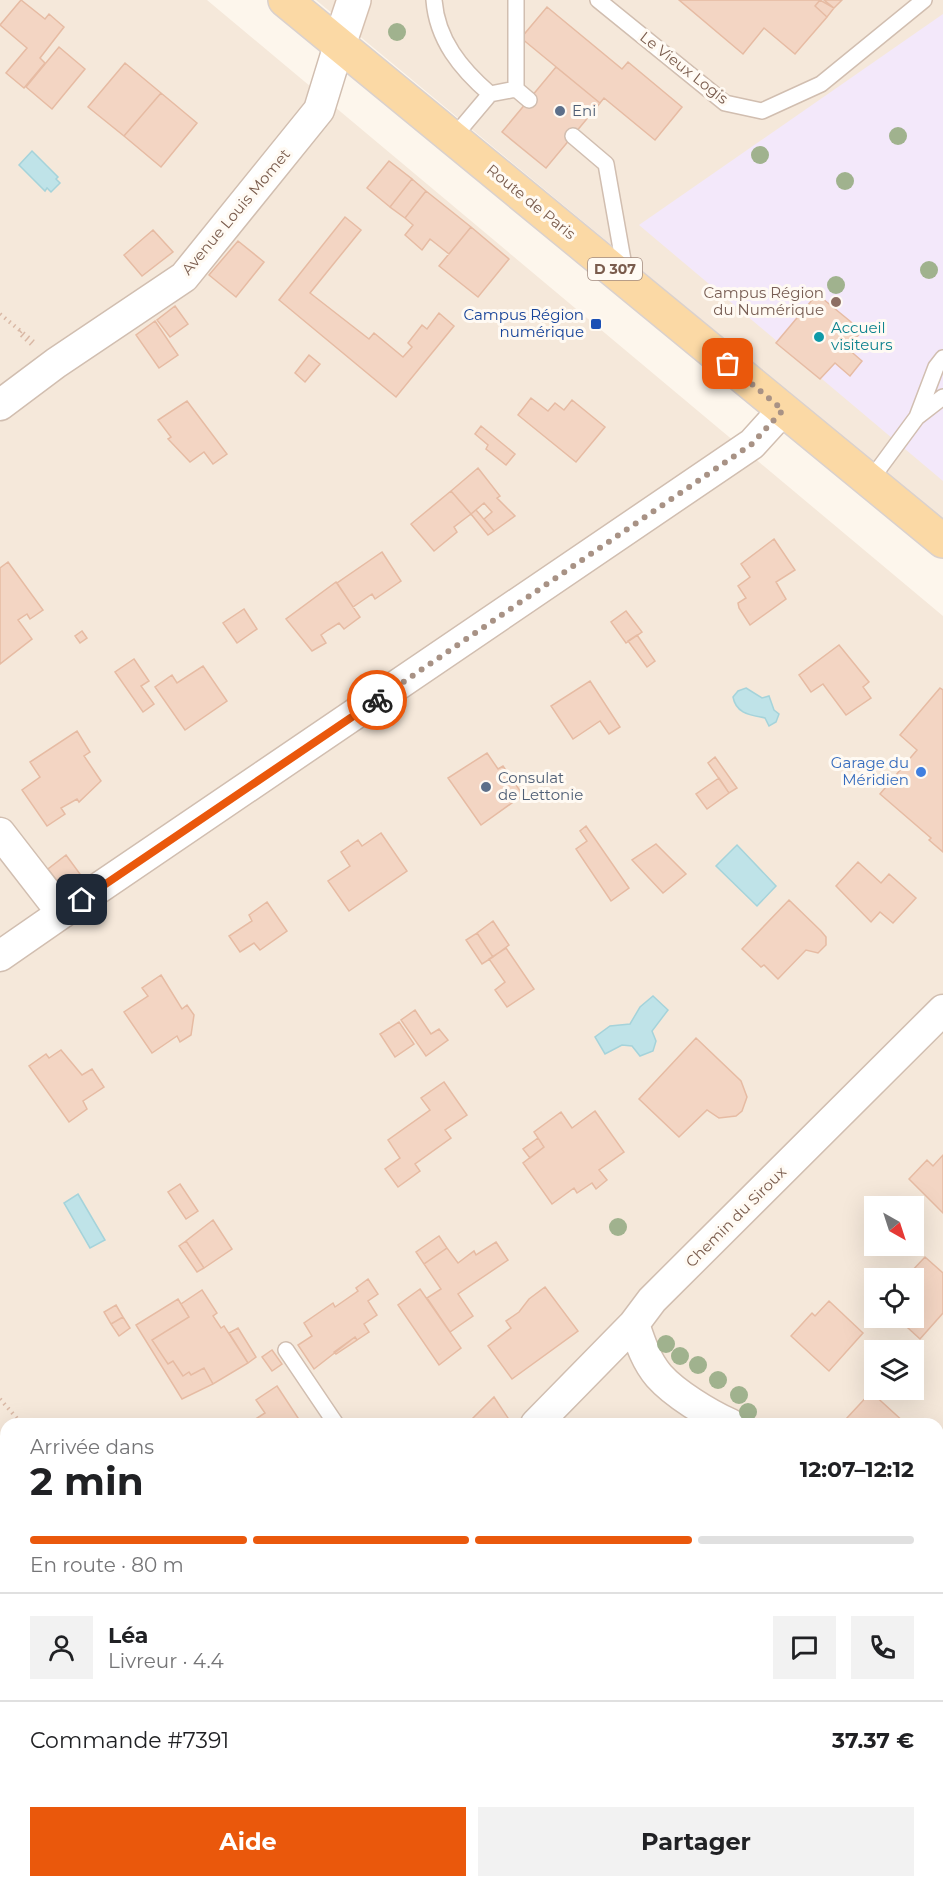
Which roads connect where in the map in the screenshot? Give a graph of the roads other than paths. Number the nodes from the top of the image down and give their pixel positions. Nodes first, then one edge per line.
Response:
1 (285, 0) edge
2 (354, 0) edge
3 (434, 0) edge
4 (516, 0) edge
5 (598, 0) edge
6 (924, 0) edge
7 (339, 45) junction
8 (516, 89) junction
9 (490, 94) junction
10 (529, 100) dead end
11 (573, 136) dead end
12 (452, 139) junction
13 (616, 270) junction
14 (943, 358) edge
15 (943, 397) edge
16 (0, 405) edge
17 (783, 410) junction
18 (917, 417) junction
19 (869, 482) junction
20 (943, 541) edge
21 (0, 833) edge
22 (62, 914) junction
23 (0, 956) edge
24 (943, 1010) edge
25 (634, 1324) junction
26 (286, 1350) dead end
27 (332, 1418) edge
28 (542, 1418) edge
29 (717, 1418) edge

1 - 7 main road, Route de Paris / D 307
2 - 7 street
3 - 9 lane
4 - 8 lane
5 - 6 lane, Le Vieux Logis
7 - 12 main road, Route de Paris / D 307
7 - 16 street, Avenue Louis Momet
8 - 9 lane
8 - 10 lane
9 - 12 lane
11 - 13 lane
12 - 13 main road, Route de Paris / D 307
13 - 17 main road, Route de Paris / D 307
14 - 18 lane
15 - 18 lane
17 - 19 main road, Route de Paris / D 307
17 - 22 street
18 - 19 lane
19 - 20 main road, Route de Paris / D 307
21 - 22 street
22 - 23 street
24 - 25 street, Chemin du Siroux
25 - 28 street, Chemin du Siroux
25 - 29 street
26 - 27 lane

